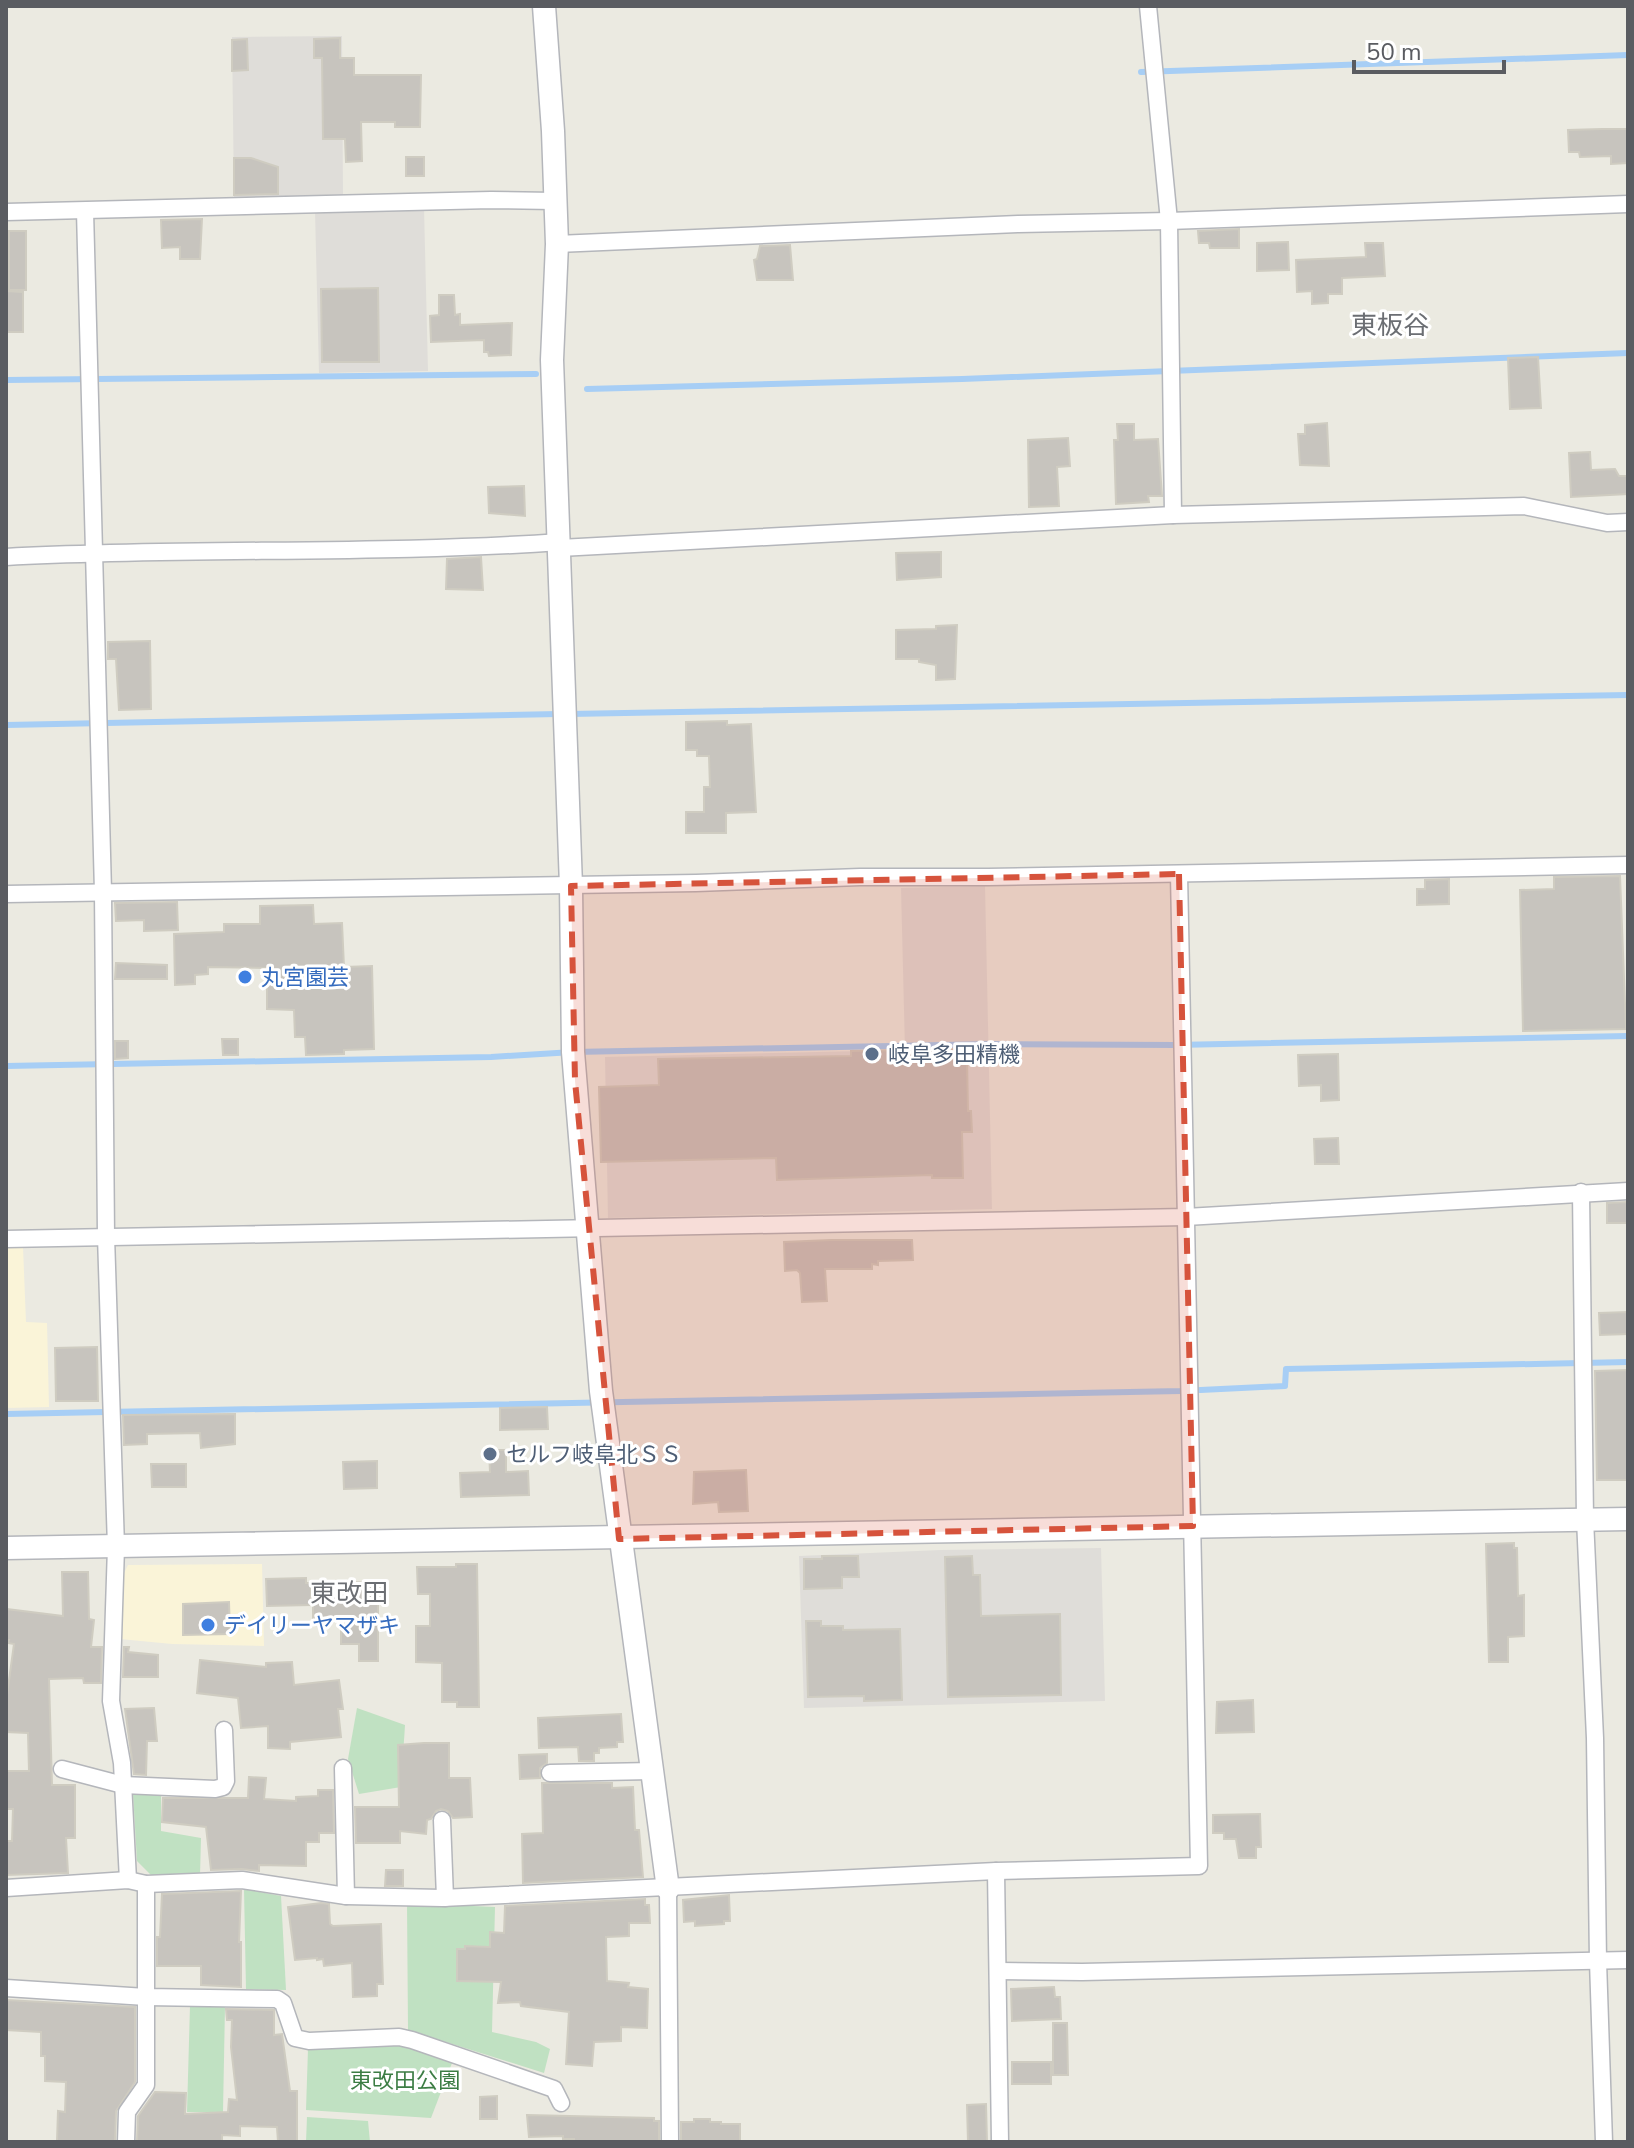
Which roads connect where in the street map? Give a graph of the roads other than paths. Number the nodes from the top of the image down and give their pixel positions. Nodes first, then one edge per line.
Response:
1 (544, 6) edge
2 (1148, 6) edge
3 (554, 201) junction
4 (1628, 204) edge
5 (85, 211) junction
6 (6, 212) edge
7 (1169, 221) junction
8 (557, 244) junction
9 (1173, 515) junction
10 (1628, 522) edge
11 (560, 545) junction
12 (93, 552) junction
13 (6, 557) edge
14 (1628, 865) edge
15 (1179, 874) junction
16 (571, 886) junction
17 (103, 892) junction
18 (6, 894) edge
19 (1628, 1191) edge
20 (1581, 1192) junction
21 (1186, 1217) junction
22 (588, 1229) junction
23 (106, 1236) junction
24 (6, 1239) edge
25 (1585, 1519) junction
26 (1628, 1519) edge
27 (1193, 1526) junction
28 (619, 1539) junction
29 (116, 1547) junction
30 (6, 1548) edge
31 (224, 1730) dead end
32 (343, 1768) dead end
33 (62, 1769) dead end
34 (652, 1771) junction
35 (550, 1773) dead end
36 (123, 1785) junction
37 (442, 1820) dead end
38 (996, 1871) junction
39 (128, 1880) junction
40 (146, 1884) junction
41 (6, 1888) edge
42 (668, 1889) junction
43 (346, 1896) junction
44 (445, 1898) junction
45 (1628, 1960) edge
46 (1598, 1961) junction
47 (998, 1971) junction
48 (6, 1988) edge
49 (146, 1997) junction
50 (561, 2103) dead end
51 (126, 2142) edge
52 (670, 2142) edge
53 (1000, 2142) edge
54 (1604, 2142) edge

1 - 3 street
2 - 7 street
3 - 5 street
3 - 8 street
4 - 7 street
5 - 6 street
5 - 12 street
7 - 8 street
7 - 9 street
8 - 11 street
9 - 10 street
9 - 11 street
11 - 12 street
11 - 16 street
12 - 13 street
12 - 17 street
14 - 15 street
15 - 16 street
15 - 21 street
16 - 17 street
16 - 22 street
17 - 18 street
17 - 23 street
19 - 20 street
20 - 21 street
20 - 25 street
21 - 22 street
21 - 27 street
22 - 23 street
22 - 28 street
23 - 24 street
23 - 29 street
25 - 26 street
25 - 27 street
25 - 46 street
27 - 28 street
27 - 38 street
28 - 29 street
28 - 34 street
29 - 30 street
29 - 36 street
31 - 36 street
32 - 43 street
33 - 36 street
34 - 35 street
34 - 42 street
36 - 39 street
37 - 44 street
38 - 42 street
38 - 47 street
39 - 40 street
39 - 41 street
40 - 43 street
40 - 49 street
42 - 44 street
42 - 52 street
43 - 44 street
45 - 46 street
46 - 47 street
46 - 54 street
47 - 53 street
48 - 49 street
49 - 50 street
49 - 51 street

